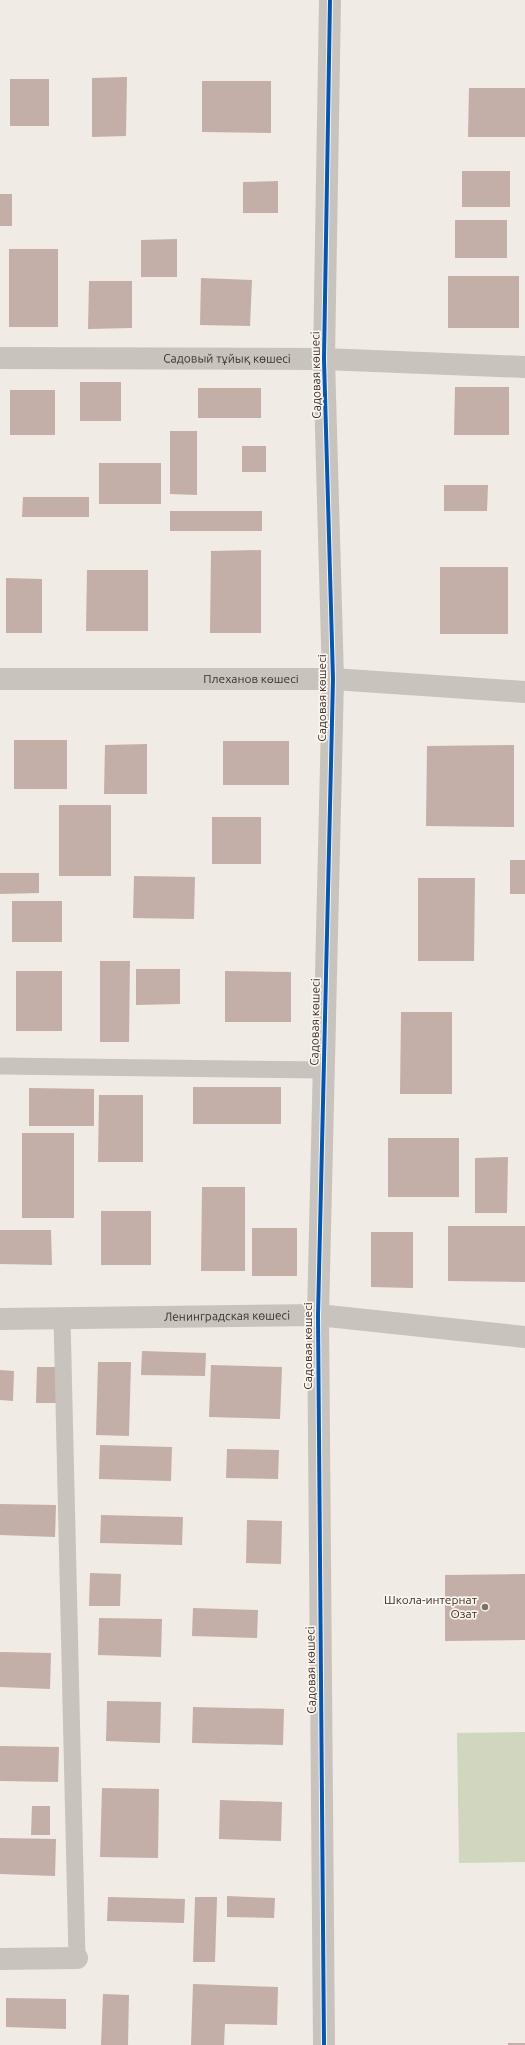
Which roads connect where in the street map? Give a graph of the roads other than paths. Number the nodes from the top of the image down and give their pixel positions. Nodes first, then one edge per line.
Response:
1 (330, 0) edge
2 (0, 358) edge
3 (324, 359) junction
4 (525, 367) edge
5 (0, 679) edge
6 (333, 680) junction
7 (525, 692) edge
8 (0, 1066) edge
9 (324, 1070) junction
10 (318, 1315) junction
11 (0, 1318) edge
12 (62, 1318) junction
13 (525, 1336) edge
14 (77, 1958) joint
15 (0, 1959) edge
16 (324, 2045) edge

1 - 3 street, Садовая көшесі
2 - 3 street, Садовый тұйық көшесі
3 - 4 street, Садовый тұйық көшесі
3 - 6 street, Садовая көшесі
5 - 6 street, Плеханов көшесі
6 - 7 street, Плеханов көшесі
6 - 9 street, Садовая көшесі
8 - 9 lane
9 - 10 street, Садовая көшесі
10 - 12 street, Ленинградская көшесі
10 - 13 street, Ленинградская көшесі
10 - 16 street, Садовая көшесі
11 - 12 street, Ленинградская көшесі
12 - 14 lane
14 - 15 street

